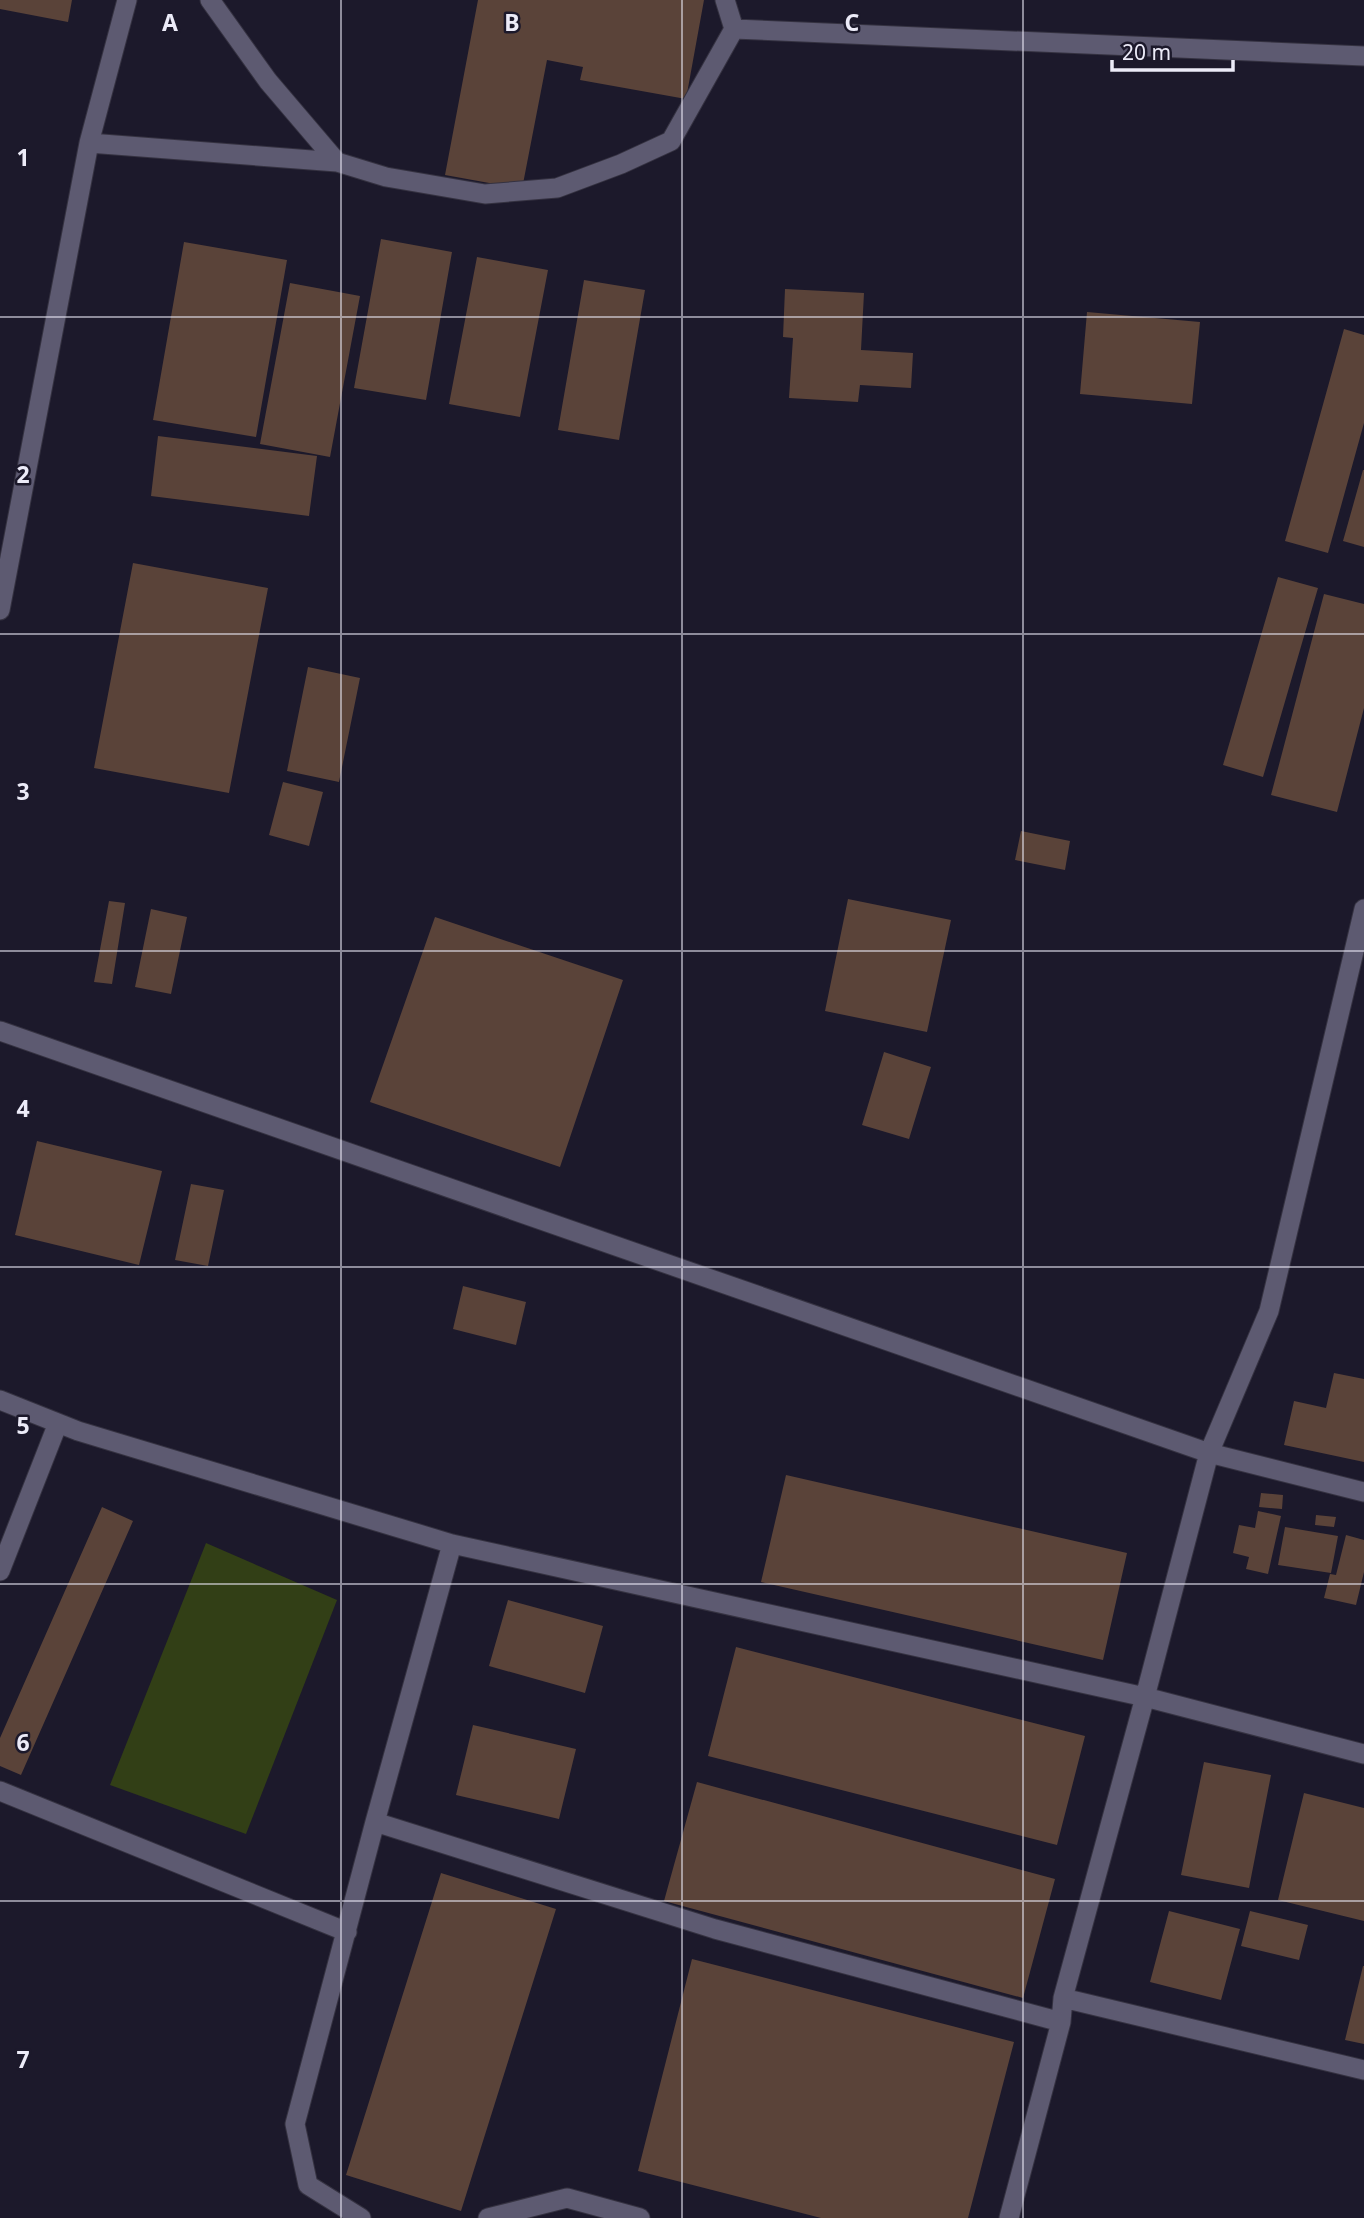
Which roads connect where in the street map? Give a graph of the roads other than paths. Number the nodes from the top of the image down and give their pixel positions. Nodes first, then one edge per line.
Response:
1 (127, 0) edge
2 (209, 0) edge
3 (725, 0) edge
4 (734, 29) junction
5 (1364, 56) edge
6 (89, 143) junction
7 (337, 162) junction
8 (0, 610) edge
9 (1364, 909) edge
10 (0, 1031) edge
11 (0, 1400) edge
12 (58, 1423) junction
13 (1209, 1453) junction
14 (1364, 1492) edge
15 (452, 1544) junction
16 (0, 1571) edge
17 (1145, 1698) junction
18 (1364, 1754) edge
19 (0, 1791) edge
20 (375, 1822) junction
21 (347, 1932) junction
22 (1063, 1998) junction
23 (1061, 2022) junction
24 (1364, 2070) edge
25 (361, 2218) edge
26 (488, 2218) edge
27 (640, 2218) edge
28 (1009, 2218) edge

1 - 6 lane
2 - 7 lane
3 - 4 lane
4 - 5 lane
4 - 7 lane
6 - 7 lane
6 - 8 lane
9 - 13 lane
10 - 13 lane
11 - 12 lane
12 - 15 lane
12 - 16 lane
13 - 14 lane
13 - 17 lane
15 - 17 lane
15 - 20 lane
17 - 18 lane
17 - 22 lane
19 - 21 lane
20 - 21 lane
20 - 23 lane
21 - 25 lane
22 - 23 lane
22 - 24 lane
23 - 28 lane
26 - 27 lane

